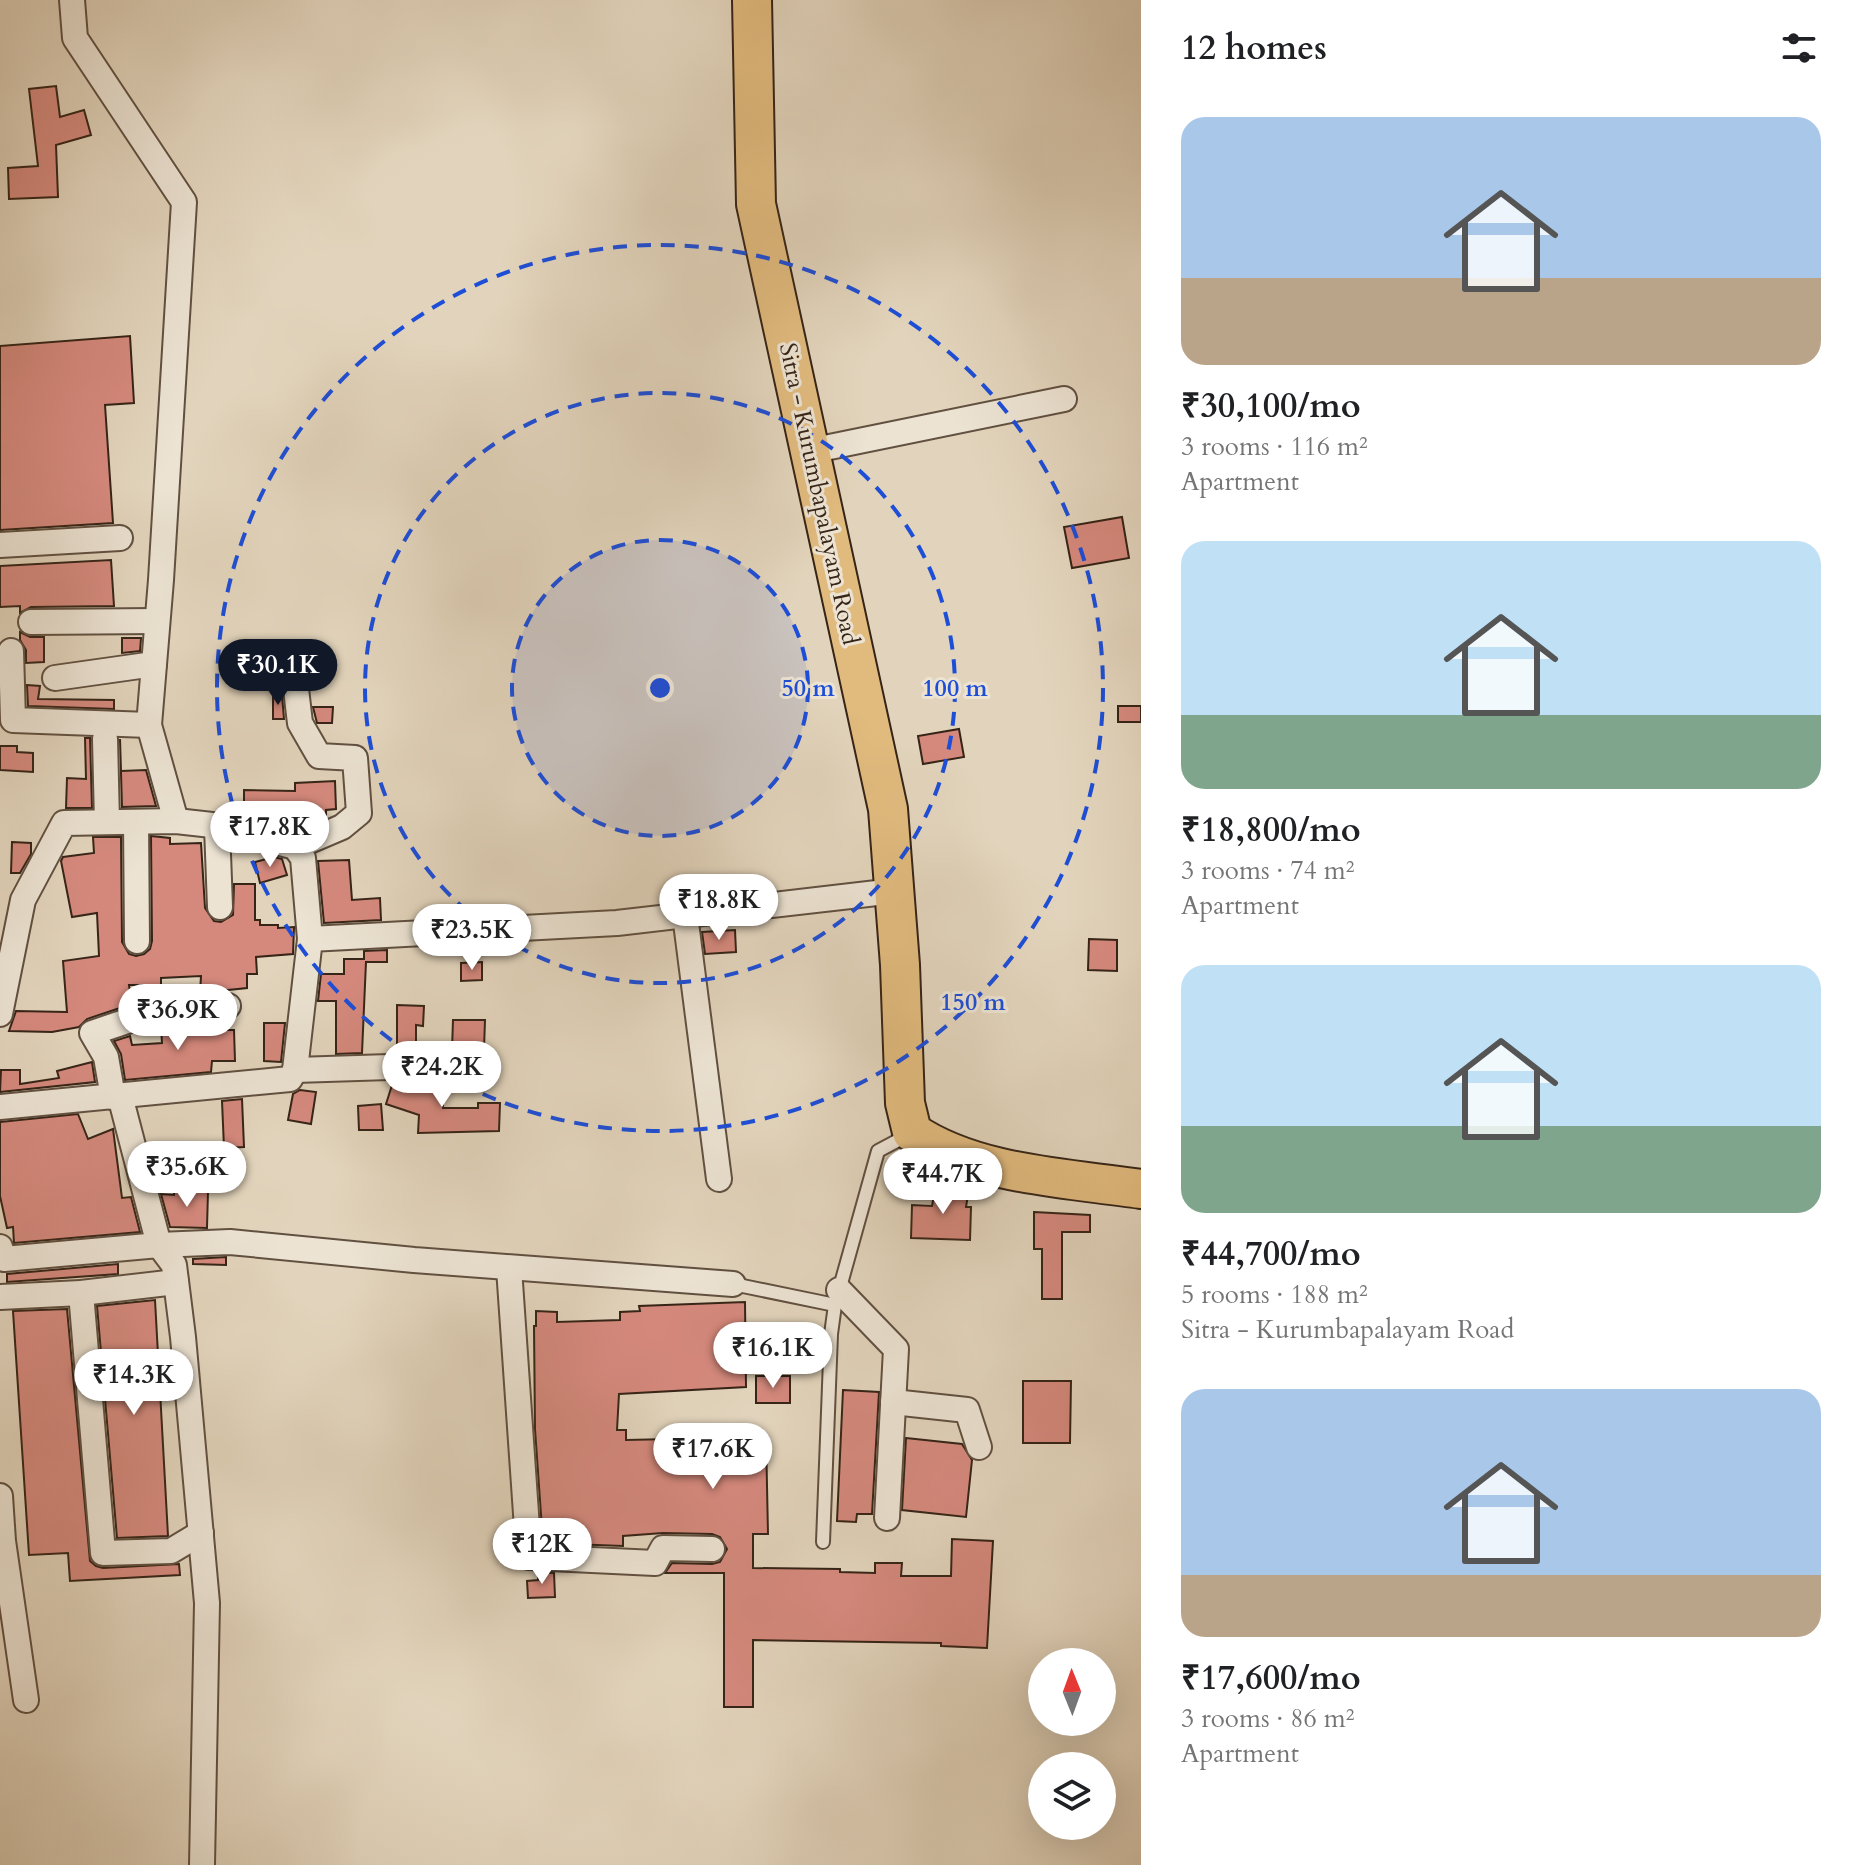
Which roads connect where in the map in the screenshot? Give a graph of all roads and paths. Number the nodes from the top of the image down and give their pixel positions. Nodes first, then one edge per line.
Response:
1 (72, 0) edge
2 (752, 0) edge
3 (1064, 399) dead end
4 (810, 451) junction
5 (120, 538) dead end
6 (0, 545) edge
7 (157, 621) junction
8 (31, 622) dead end
9 (11, 651) dead end
10 (154, 664) junction
11 (294, 672) dead end
12 (55, 678) dead end
13 (149, 725) junction
14 (105, 739) dead end
15 (176, 821) junction
16 (107, 822) junction
17 (136, 822) junction
18 (217, 827) junction
19 (295, 847) junction
20 (894, 891) junction
21 (220, 907) dead end
22 (685, 915) junction
23 (310, 939) junction
24 (137, 941) dead end
25 (228, 1006) dead end
26 (0, 1014) edge
27 (485, 1064) dead end
28 (295, 1070) junction
29 (116, 1097) junction
30 (0, 1107) edge
31 (912, 1132) junction
32 (719, 1179) dead end
33 (1141, 1189) edge
34 (159, 1245) junction
35 (1, 1256) edge
36 (509, 1268) junction
37 (176, 1282) junction
38 (733, 1284) joint
39 (81, 1293) junction
40 (0, 1297) edge
41 (837, 1298) junction
42 (893, 1402) junction
43 (979, 1447) dead end
44 (0, 1496) edge
45 (887, 1518) dead end
46 (201, 1533) junction
47 (2, 1541) edge
48 (823, 1542) dead end
49 (712, 1549) dead end
50 (26, 1700) dead end
51 (202, 1865) edge

1 - 7 street
2 - 4 main road, Sitra - Kurumbapalayam Road
3 - 4 street
4 - 20 main road, Sitra - Kurumbapalayam Road
5 - 6 street
7 - 8 street
7 - 10 street
9 - 13 street
10 - 12 street
10 - 13 street
11 - 19 street
13 - 15 street
14 - 16 street
15 - 17 street
15 - 18 street
16 - 17 street
16 - 26 street
17 - 24 street
18 - 19 street
18 - 21 street
19 - 23 street
20 - 22 street
20 - 31 main road, Sitra - Kurumbapalayam Road
22 - 23 street
22 - 32 street
23 - 28 street
25 - 29 street
27 - 28 street
28 - 29 street
29 - 30 street
29 - 34 street
31 - 33 main road
31 - 41 lane
34 - 35 street
34 - 36 street
34 - 37 street
36 - 38 street
36 - 49 street
37 - 39 street
37 - 46 street
38 - 41 lane
39 - 40 street
39 - 46 street
41 - 42 street
41 - 48 lane
42 - 43 street
42 - 45 street
44 - 47 street
46 - 51 street
47 - 50 street

